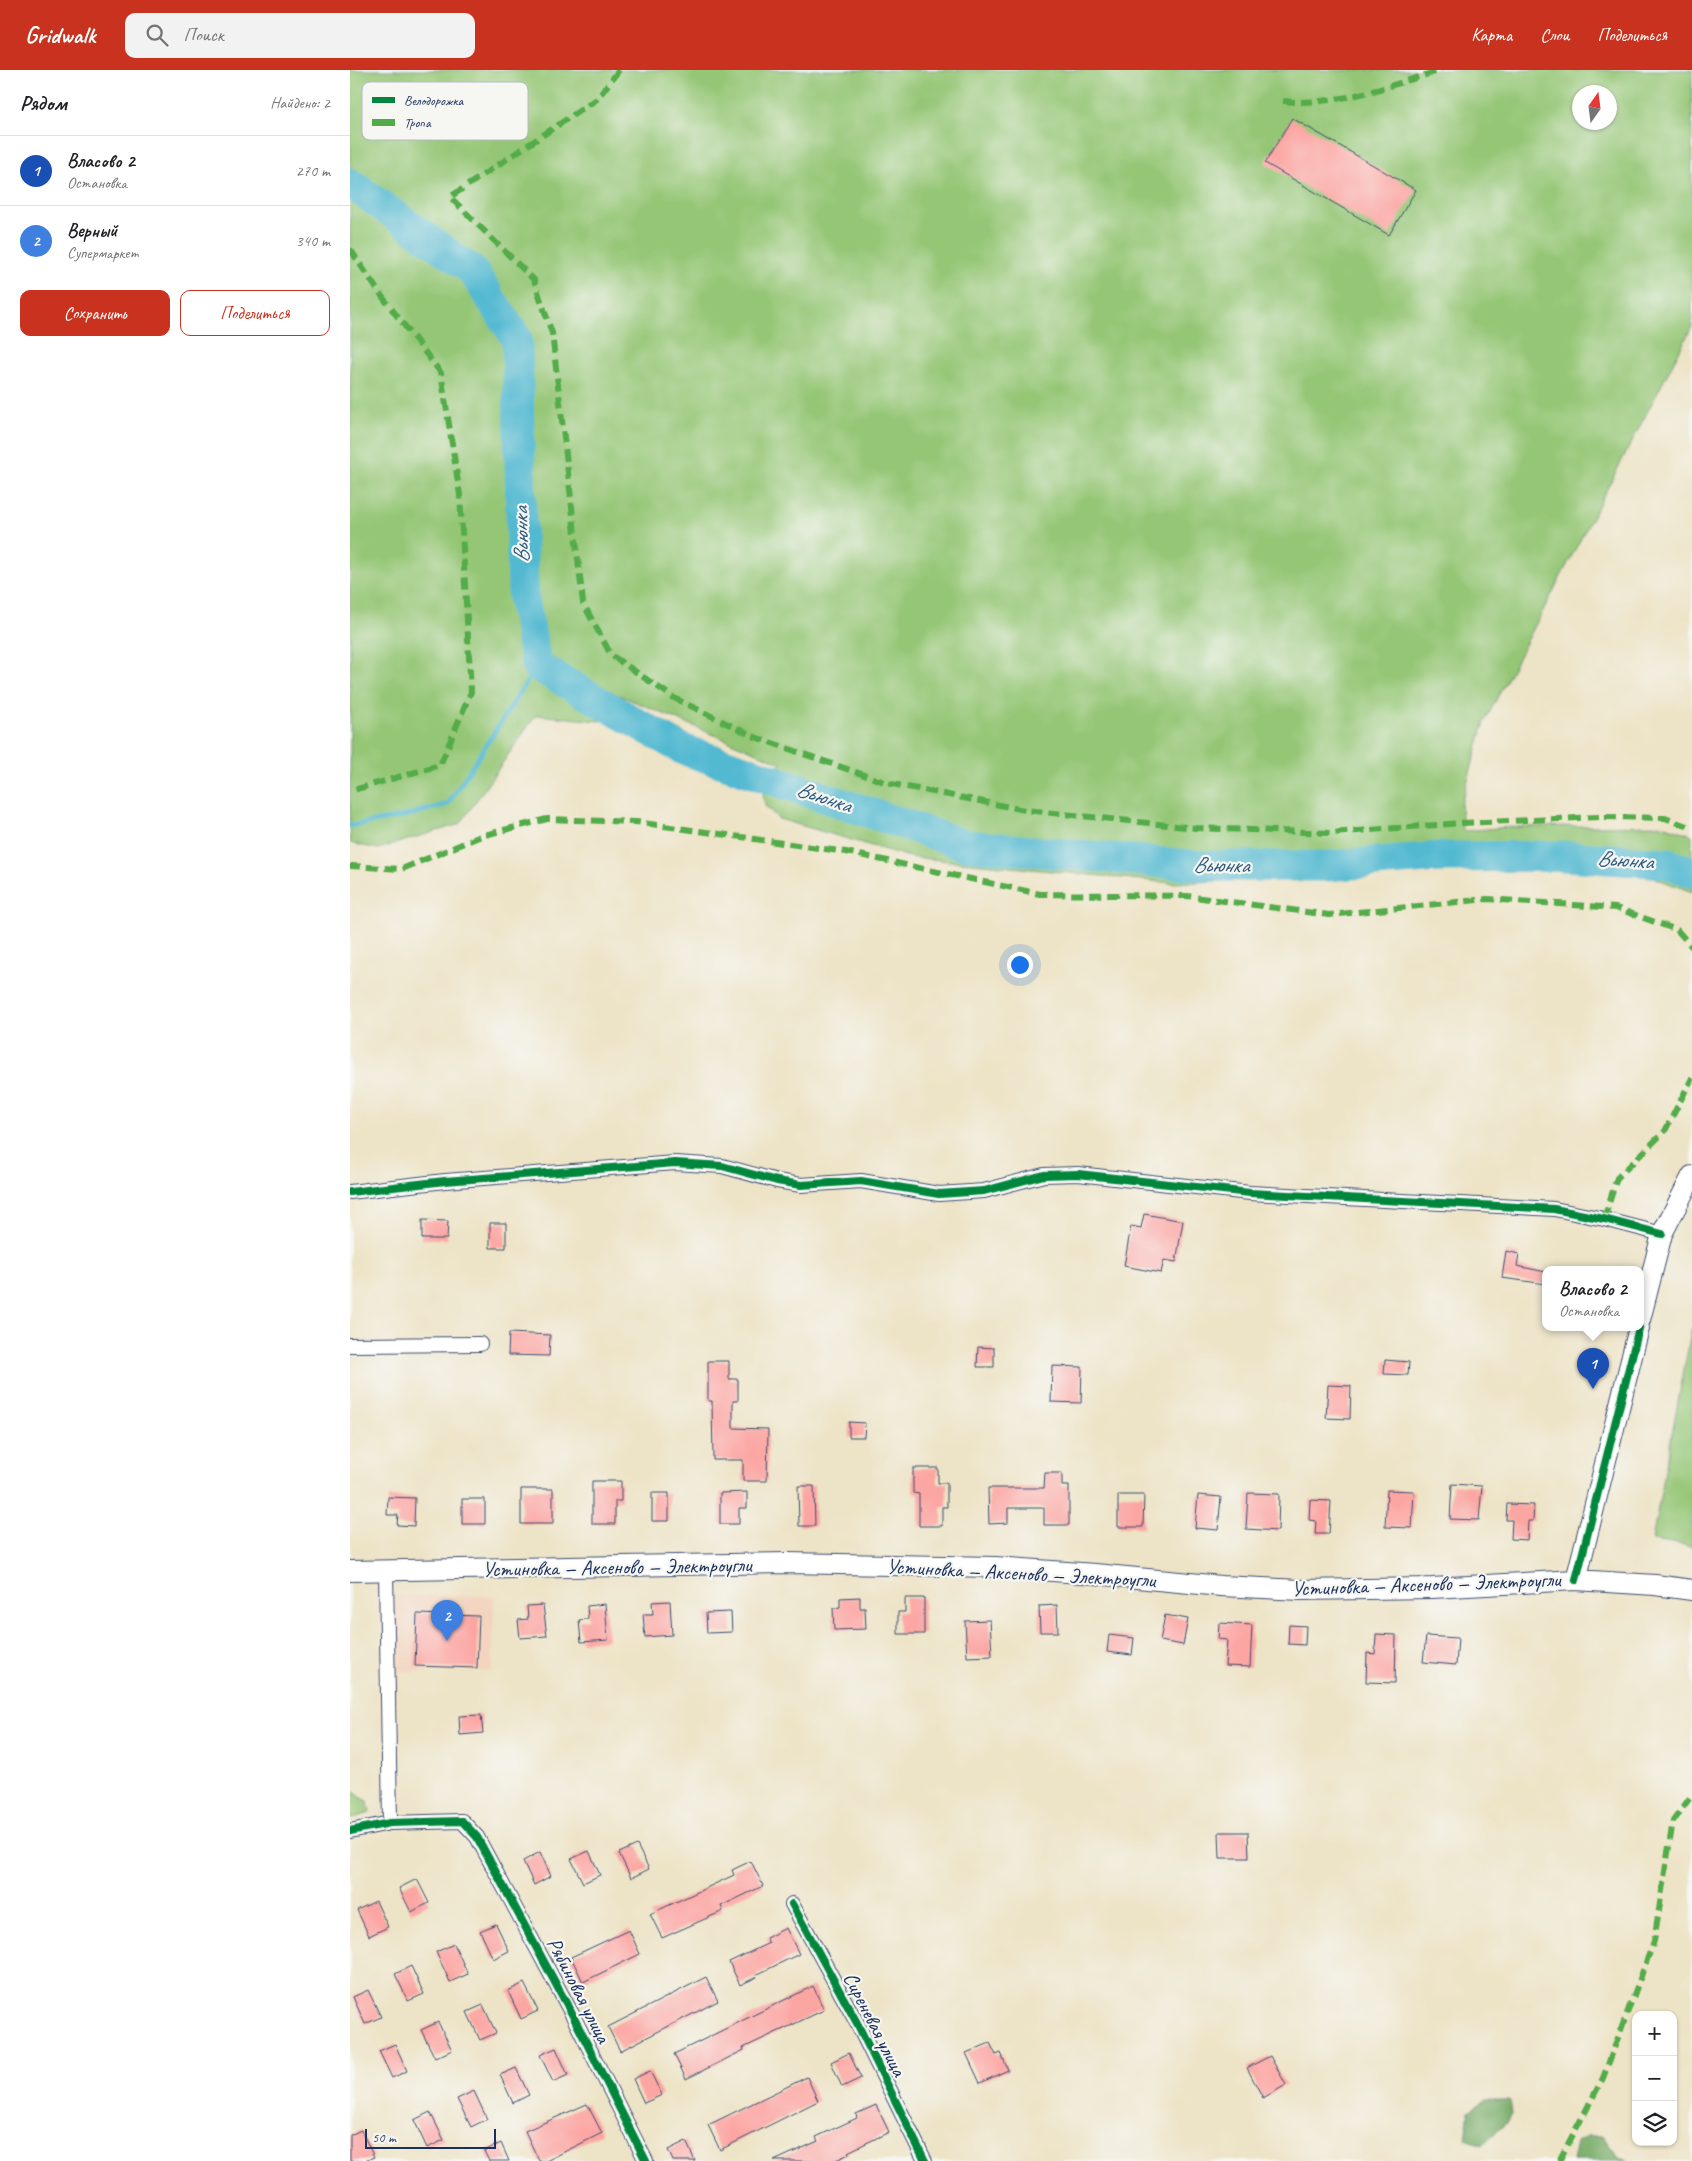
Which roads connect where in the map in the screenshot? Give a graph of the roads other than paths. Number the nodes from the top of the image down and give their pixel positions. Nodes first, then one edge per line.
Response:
1 (1692, 1176) edge
2 (350, 1192) edge
3 (1662, 1234) junction
4 (1644, 1304) edge
5 (1638, 1331) edge
6 (480, 1344) dead end
7 (350, 1345) edge
8 (350, 1571) edge
9 (386, 1571) junction
10 (1576, 1580) junction
11 (1692, 1590) edge
12 (390, 1823) junction
13 (350, 1831) edge
14 (792, 1904) dead end
15 (646, 2161) edge
16 (925, 2161) edge

1 - 3 main road
2 - 3 street
3 - 4 main road
5 - 10 main road
6 - 7 street
8 - 9 main road, Устиновка — Аксеново — Электроугли
9 - 10 main road, Устиновка — Аксеново — Электроугли
9 - 12 street
10 - 11 main road, Устиновка — Аксеново — Электроугли
12 - 13 street
12 - 15 street, Рябиновая улица
14 - 16 street, Сиреневая улица

